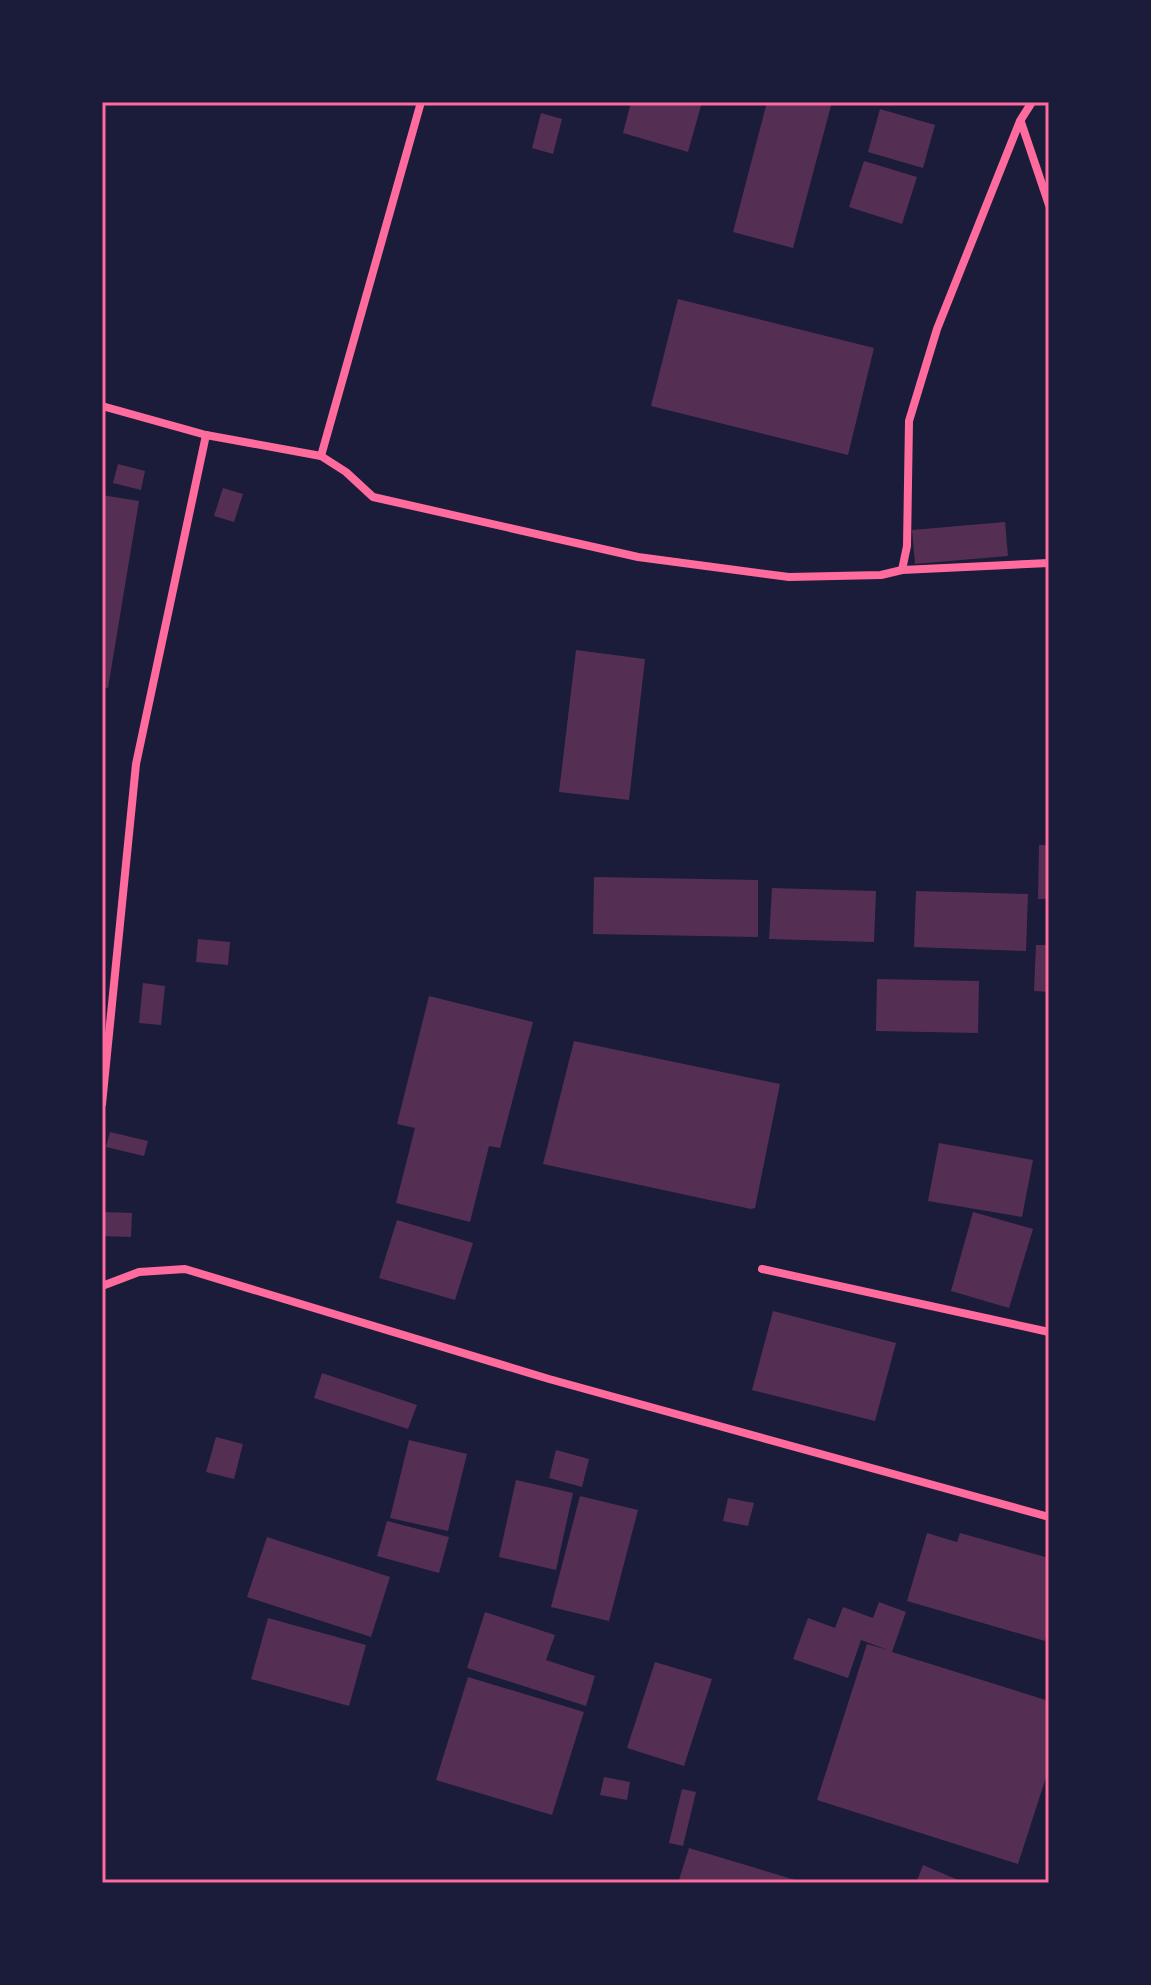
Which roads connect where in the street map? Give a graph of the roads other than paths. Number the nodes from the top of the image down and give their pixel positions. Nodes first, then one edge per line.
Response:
1 (421, 102) edge
2 (1032, 102) edge
3 (1020, 121) junction
4 (1049, 205) edge
5 (102, 406) edge
6 (206, 435) junction
7 (321, 456) junction
8 (1049, 563) edge
9 (902, 570) junction
10 (102, 1104) edge
11 (762, 1269) dead end
12 (102, 1286) edge
13 (1049, 1332) edge
14 (1049, 1517) edge

1 - 7 street
2 - 3 street
3 - 4 street
3 - 9 street
5 - 6 street
6 - 7 street
6 - 10 street
7 - 9 street
8 - 9 street
11 - 13 street
12 - 14 street

